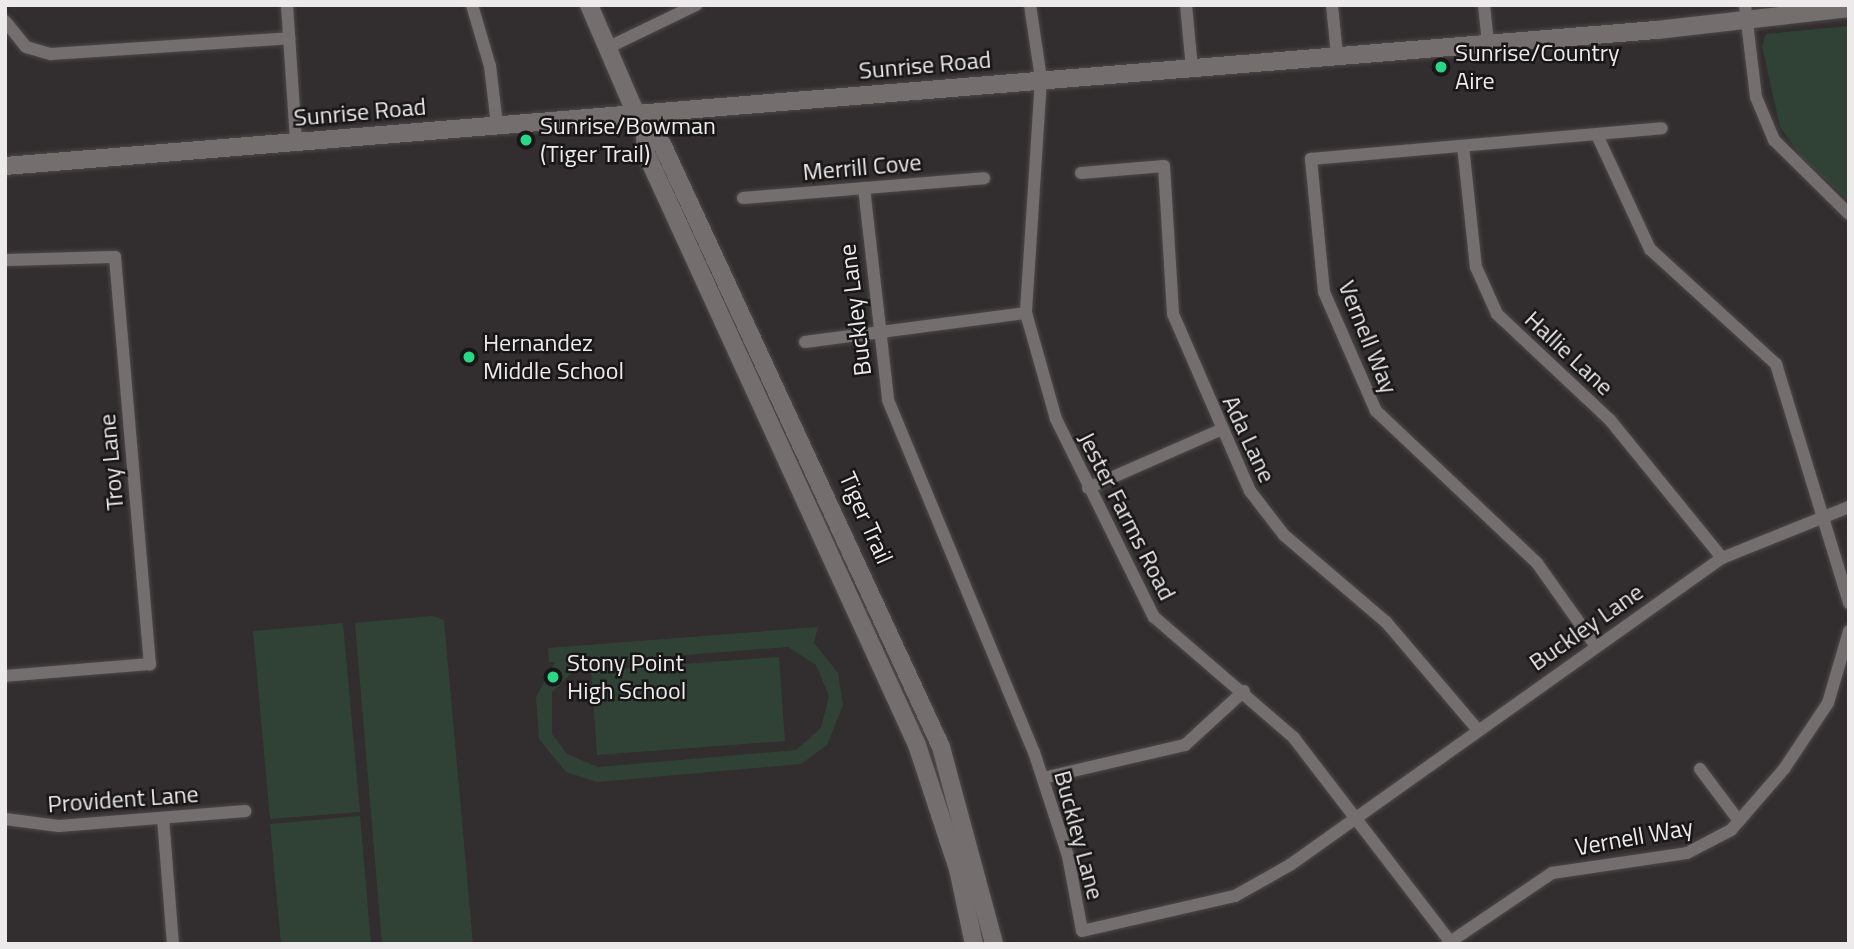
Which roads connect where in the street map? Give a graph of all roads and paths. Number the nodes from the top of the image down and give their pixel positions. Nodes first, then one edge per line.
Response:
1 (287, 5) edge
2 (472, 5) edge
3 (589, 5) edge
4 (696, 5) edge
5 (1030, 5) edge
6 (1186, 5) edge
7 (1332, 5) edge
8 (1484, 5) edge
9 (1847, 8) edge
10 (1746, 12) edge
11 (5, 21) edge
12 (289, 38) junction
13 (1488, 43) junction
14 (609, 47) junction
15 (1338, 55) junction
16 (1192, 68) junction
17 (1041, 79) junction
18 (637, 114) junction
19 (498, 125) junction
20 (1662, 128) dead end
21 (645, 135) junction
22 (1597, 135) junction
23 (296, 142) junction
24 (1463, 146) junction
25 (5, 166) edge
26 (1081, 173) dead end
27 (984, 178) dead end
28 (864, 188) junction
29 (743, 198) dead end
30 (1849, 214) edge
31 (5, 260) edge
32 (1026, 313) junction
33 (876, 328) junction
34 (805, 342) dead end
35 (1220, 430) junction
36 (1088, 488) junction
37 (1849, 507) edge
38 (1824, 513) junction
39 (1722, 558) junction
40 (1849, 603) edge
41 (1849, 631) edge
42 (1595, 645) junction
43 (5, 676) edge
44 (1244, 691) junction
45 (1477, 729) junction
46 (1700, 769) dead end
47 (1043, 778) junction
48 (245, 811) dead end
49 (1356, 817) junction
50 (163, 818) junction
51 (5, 819) edge
52 (1739, 821) junction
53 (1449, 943) edge
54 (173, 944) edge
55 (974, 944) edge
56 (994, 944) edge

1 - 12 street
2 - 19 street
3 - 14 street, Tiger Trail
4 - 14 street
5 - 17 street, Jester Farms Road
6 - 16 street
7 - 15 street
8 - 13 street
9 - 10 street, Sunrise Road
10 - 13 street, Sunrise Road
10 - 30 street
11 - 12 street
12 - 23 street
13 - 15 street, Sunrise Road
14 - 18 street, Tiger Trail
15 - 16 street, Sunrise Road
16 - 17 street, Sunrise Road
17 - 18 street, Sunrise Road
17 - 32 street, Jester Farms Road
18 - 19 street, Sunrise Road
18 - 21 street, Tiger Trail
19 - 23 street, Sunrise Road
20 - 22 street, Vernell Way
21 - 55 street, Tiger Trail
21 - 56 street, Tiger Trail
22 - 24 street, Vernell Way
22 - 38 street
23 - 25 street, Sunrise Road
24 - 39 street, Hallie Lane
24 - 42 street, Vernell Way
26 - 35 street, Ada Lane
27 - 28 street, Merrill Cove
28 - 29 street, Merrill Cove
28 - 33 street, Buckley Lane
31 - 43 street, Troy Lane
32 - 33 street
32 - 36 street, Jester Farms Road
33 - 34 street
33 - 47 street, Buckley Lane
35 - 36 street
35 - 45 street, Ada Lane
36 - 44 street, Jester Farms Road
37 - 38 street, Buckley Lane
38 - 39 street, Buckley Lane
38 - 40 street
39 - 42 street, Buckley Lane
41 - 52 street, Vernell Way
42 - 45 street, Buckley Lane
44 - 47 street
44 - 49 street, Jester Farms Road
45 - 49 street, Buckley Lane
46 - 52 street
47 - 49 street, Buckley Lane
48 - 50 street, Provident Lane
49 - 53 street, Jester Farms Road
50 - 51 street, Provident Lane
50 - 54 street
52 - 53 street, Vernell Way

